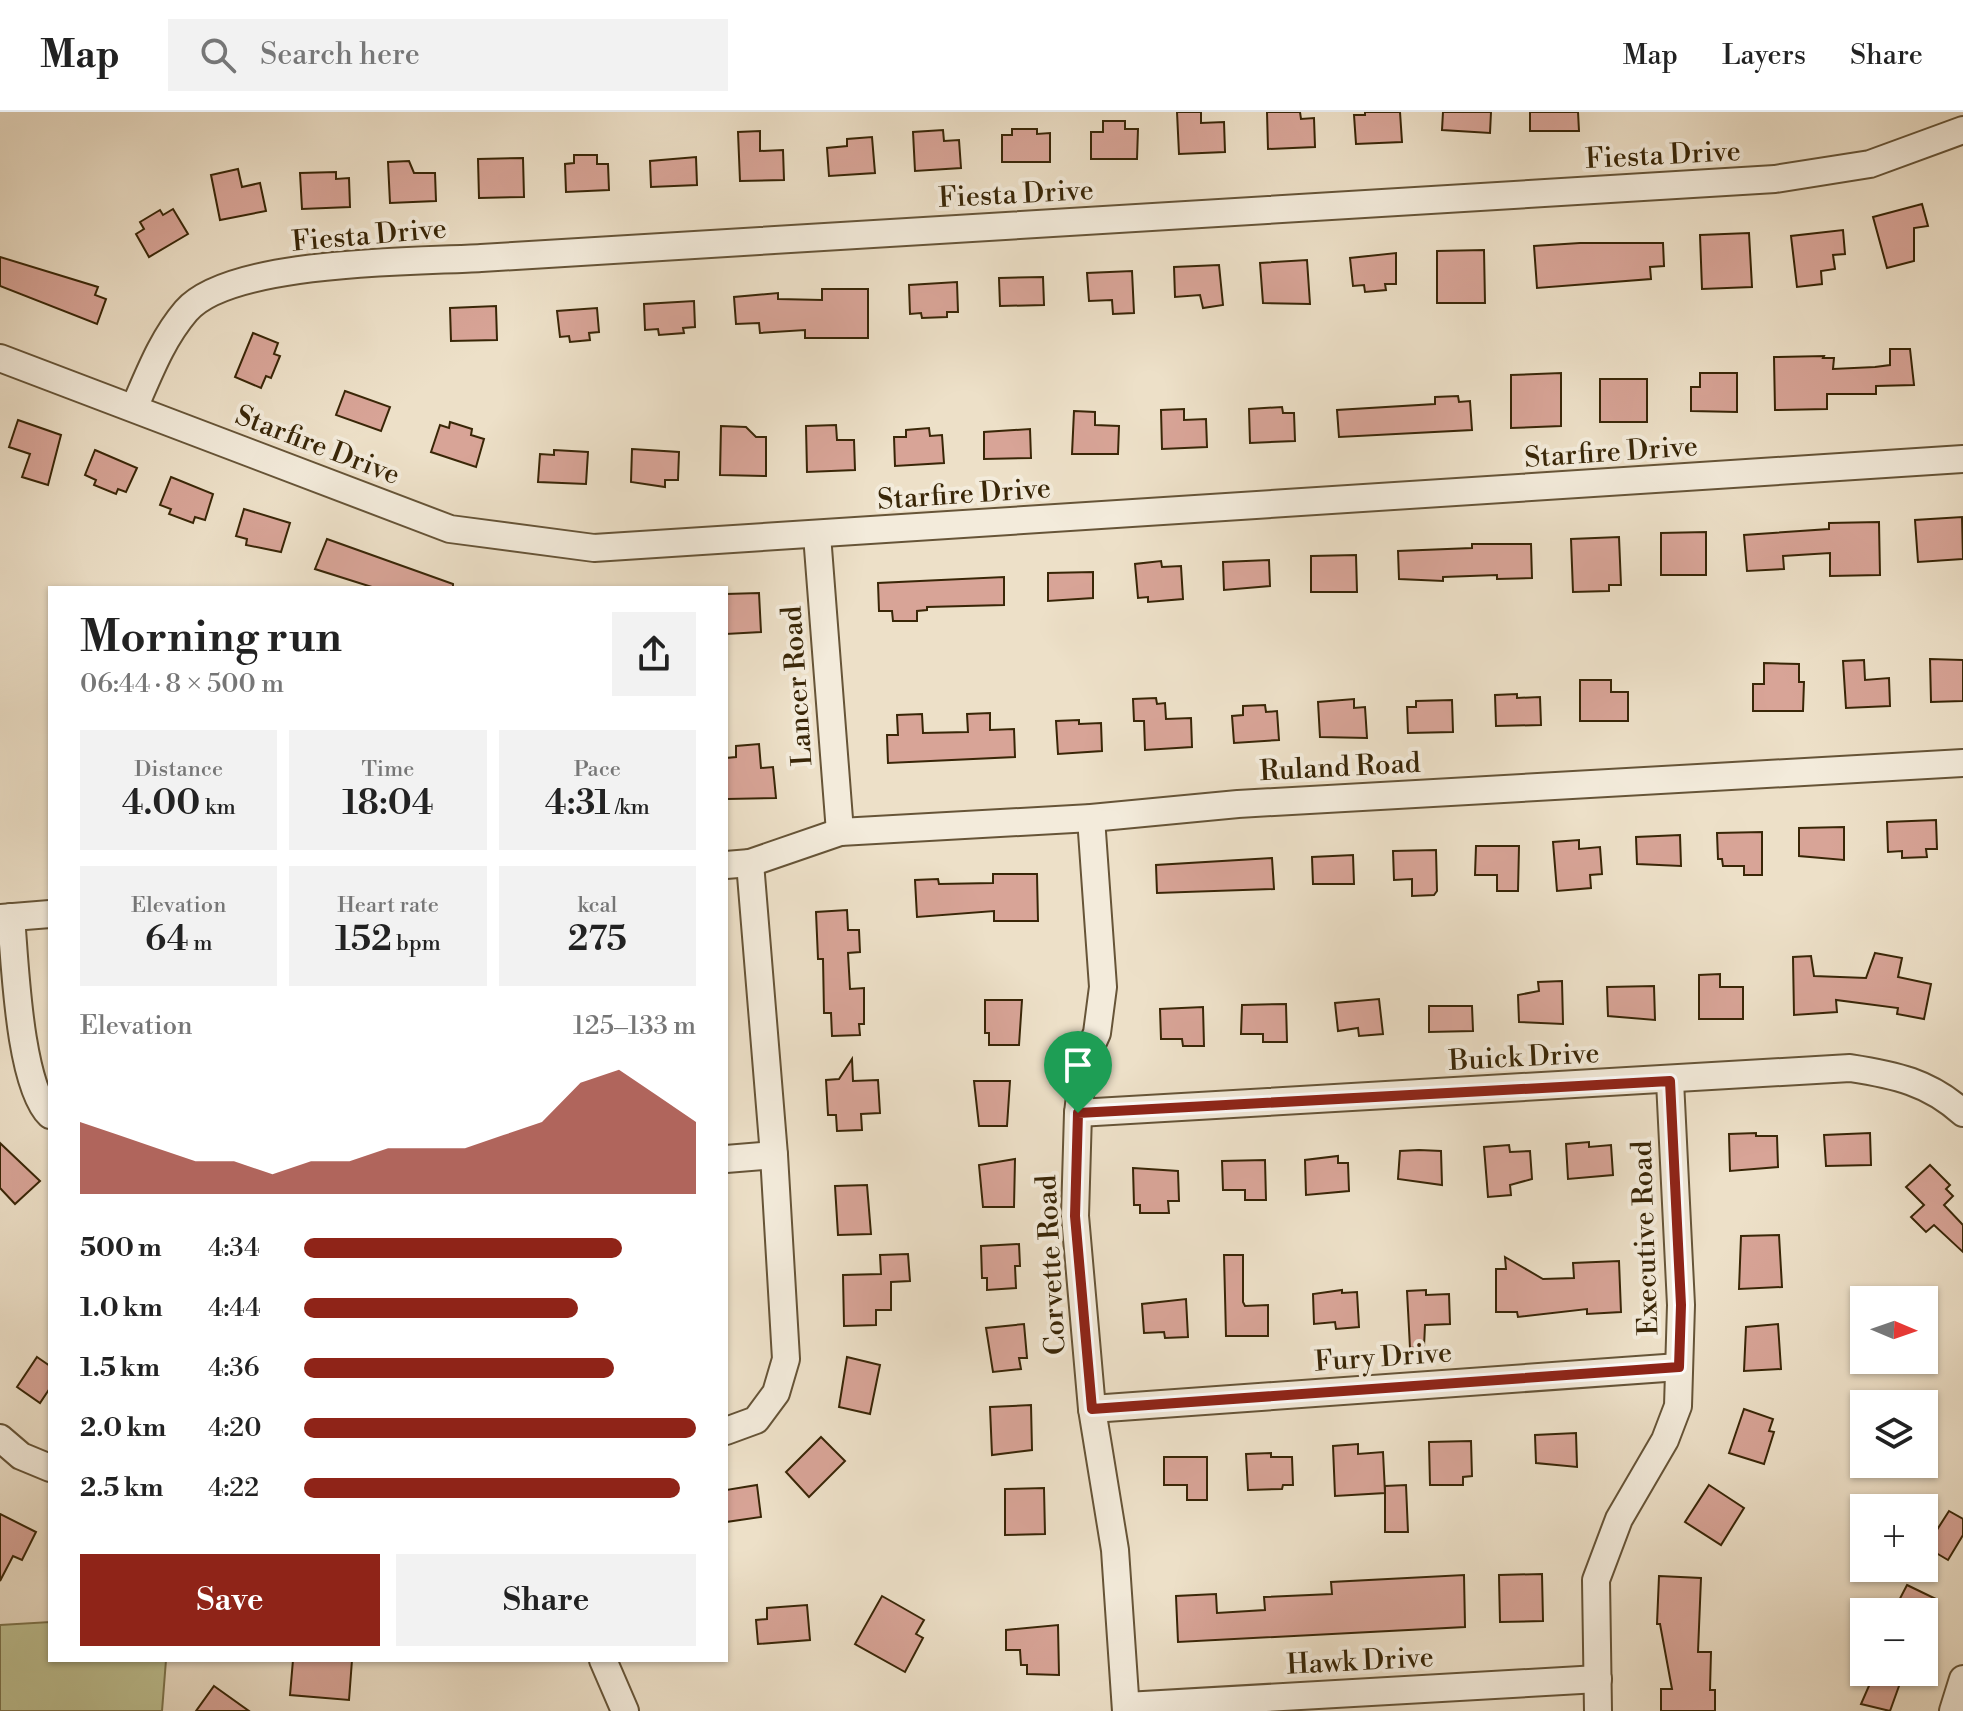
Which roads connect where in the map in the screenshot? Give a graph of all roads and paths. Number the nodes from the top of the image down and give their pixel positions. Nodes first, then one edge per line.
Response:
1 (1963, 130) edge
2 (0, 358) edge
3 (134, 408) junction
4 (1963, 459) edge
5 (817, 535) junction
6 (1963, 763) edge
7 (1091, 818) junction
8 (840, 832) junction
9 (738, 864) edge
10 (48, 914) edge
11 (6, 918) edge
12 (1670, 1081) junction
13 (48, 1113) edge
14 (1078, 1113) junction
15 (1963, 1113) edge
16 (774, 1155) junction
17 (728, 1159) edge
18 (1679, 1367) junction
19 (1092, 1409) junction
20 (728, 1430) edge
21 (0, 1438) edge
22 (48, 1467) edge
23 (604, 1662) edge
24 (1598, 1679) junction
25 (1963, 1679) edge
26 (1126, 1708) edge
27 (625, 1711) edge
28 (1598, 1711) edge
29 (1953, 1711) edge

1 - 3 street, Fiesta Drive
2 - 3 street, Starfire Drive
3 - 5 street, Starfire Drive
4 - 5 street, Starfire Drive
5 - 8 street, Lancer Road
6 - 7 street, Ruland Road
7 - 8 street, Ruland Road
7 - 14 street, Corvette Road
8 - 9 street, Ruland Road
9 - 16 street
10 - 11 street
11 - 13 street
12 - 14 street, Buick Drive
12 - 15 street, Buick Drive
12 - 18 street, Executive Road
14 - 19 street, Corvette Road
16 - 17 street
16 - 20 street
18 - 19 street, Fury Drive
18 - 24 street, Executive Road
19 - 26 street, Corvette Road
21 - 22 street
23 - 27 street
24 - 26 street, Hawk Drive
24 - 28 street, Executive Road
25 - 29 street

